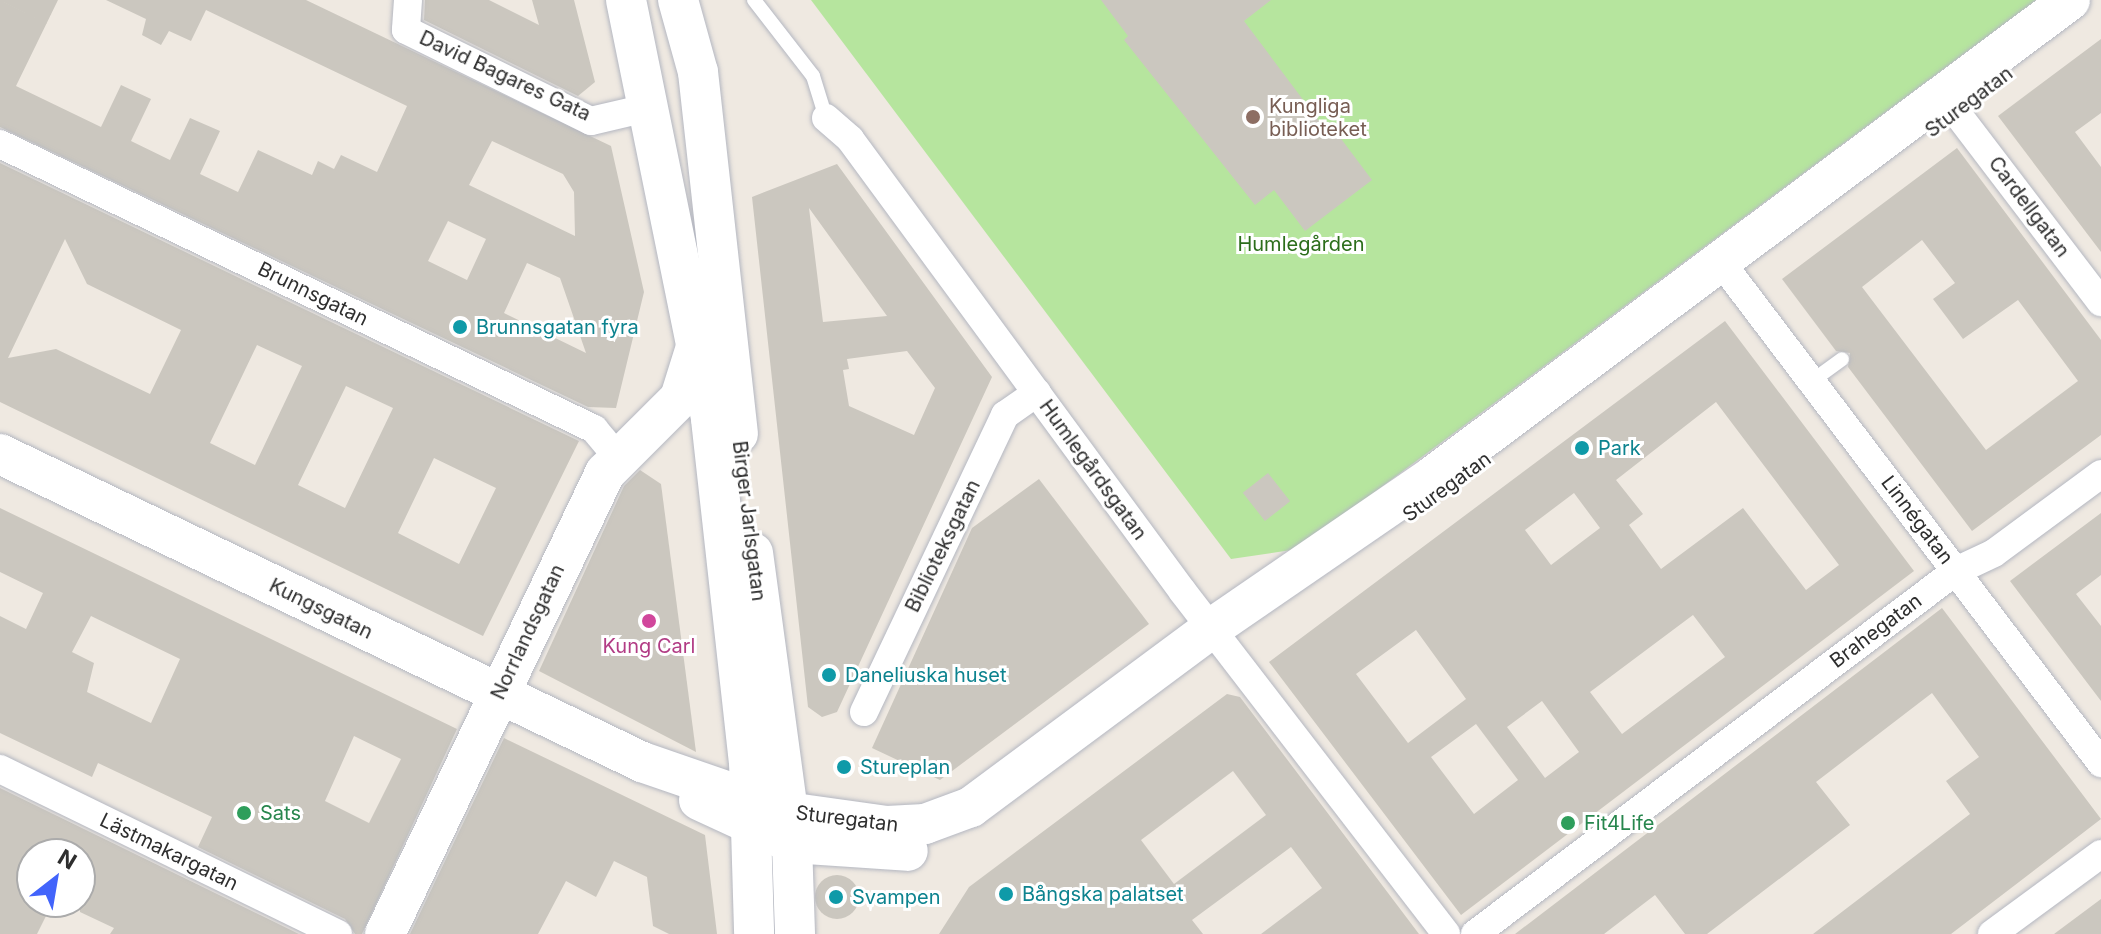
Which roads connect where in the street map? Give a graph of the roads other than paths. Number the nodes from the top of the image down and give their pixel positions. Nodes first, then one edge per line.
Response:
1 (408, 0) edge
2 (626, 0) edge
3 (678, 0) edge
4 (754, 0) edge
5 (2070, 0) edge
6 (2101, 0) edge
7 (651, 107) junction
8 (700, 107) junction
9 (1956, 112) junction
10 (826, 118) joint
11 (0, 144) edge
12 (1733, 278) junction
13 (2101, 302) edge
14 (695, 350) junction
15 (1842, 359) dead end
16 (1812, 381) junction
17 (1037, 393) junction
18 (0, 454) edge
19 (617, 456) junction
20 (2101, 474) edge
21 (1956, 571) junction
22 (1219, 637) junction
23 (498, 694) junction
24 (864, 712) dead end
25 (2101, 763) edge
26 (0, 769) edge
27 (768, 823) junction
28 (2101, 854) edge
29 (338, 934) edge
30 (385, 934) edge
31 (754, 934) edge
32 (767, 934) edge
33 (795, 934) edge
34 (1446, 934) edge
35 (1475, 934) edge
36 (1992, 934) edge

1 - 7 street, David Bagares Gata
2 - 7 street, Birger Jarlsgatan
3 - 8 street, Birger Jarlsgatan
4 - 10 lane, Humlegårdsgatan
5 - 22 street, Sturegatan
6 - 9 street, Sturegatan
7 - 8 street
7 - 14 street, Birger Jarlsgatan
8 - 27 street, Birger Jarlsgatan
9 - 12 street, Sturegatan
9 - 13 street, Cardellgatan
10 - 17 street, Humlegårdsgatan
11 - 19 street, Brunnsgatan
12 - 16 street, Linnégatan
12 - 22 street, Sturegatan
14 - 19 street, Norrlandsgatan
14 - 27 street, Birger Jarlsgatan
15 - 16 lane
16 - 21 street, Linnégatan
17 - 22 street, Humlegårdsgatan
17 - 24 street, Biblioteksgatan
18 - 23 street, Kungsgatan
19 - 23 street, Norrlandsgatan
20 - 21 street, Brahegatan
21 - 25 street, Linnégatan
21 - 35 street, Brahegatan
22 - 27 street, Sturegatan
22 - 34 street, Humlegårdsgatan
23 - 27 street, Kungsgatan
23 - 30 street, Norrlandsgatan
26 - 29 street, Lästmakargatan
27 - 31 street, Birger Jarlsgatan
27 - 32 street, Birger Jarlsgatan
27 - 33 street, Birger Jarlsgatan
28 - 36 street

